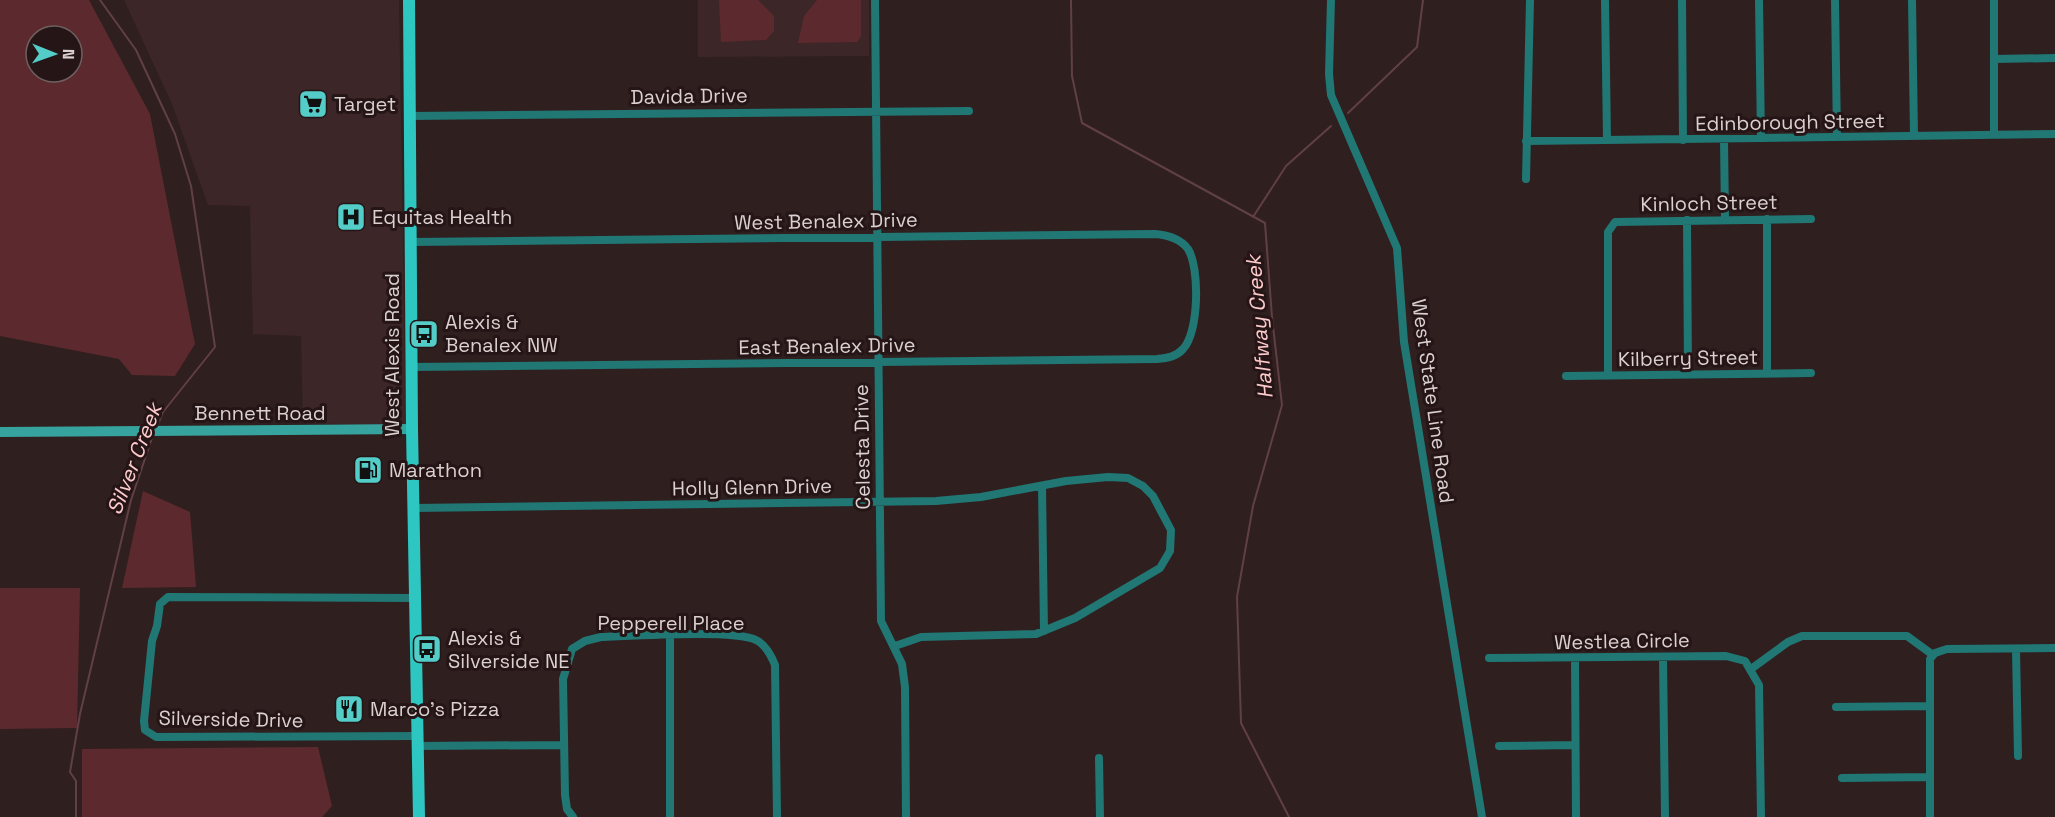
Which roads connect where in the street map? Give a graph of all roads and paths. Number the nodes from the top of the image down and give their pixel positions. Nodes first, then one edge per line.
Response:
1 (410, 0) edge
2 (875, 0) edge
3 (1331, 0) edge
4 (1530, 0) edge
5 (1605, 0) edge
6 (1682, 0) edge
7 (1758, 0) edge
8 (1835, 0) edge
9 (1912, 0) edge
10 (1994, 0) edge
11 (2055, 58) edge
12 (1994, 59) junction
13 (875, 110) junction
14 (969, 111) dead end
15 (410, 116) junction
16 (2055, 134) edge
17 (1994, 135) junction
18 (1914, 136) junction
19 (1837, 137) junction
20 (1761, 138) junction
21 (1724, 139) junction
22 (1607, 140) junction
23 (1683, 140) junction
24 (1526, 141) junction
25 (1526, 179) dead end
26 (1725, 219) junction
27 (1767, 219) junction
28 (1810, 219) dead end
29 (1687, 220) junction
30 (876, 237) junction
31 (411, 242) junction
32 (1195, 296) joint
33 (878, 362) junction
34 (412, 367) junction
35 (1767, 373) junction
36 (1811, 373) dead end
37 (1688, 374) junction
38 (1608, 375) junction
39 (1566, 376) dead end
40 (412, 429) junction
41 (0, 432) edge
42 (1042, 486) junction
43 (879, 502) junction
44 (413, 508) junction
45 (415, 598) junction
46 (1044, 631) junction
47 (670, 636) junction
48 (895, 646) junction
49 (2055, 648) edge
50 (2016, 649) junction
51 (1933, 655) junction
52 (1663, 657) junction
53 (1489, 658) dead end
54 (1575, 658) junction
55 (1751, 669) junction
56 (1929, 706) junction
57 (1836, 708) dead end
58 (418, 741) junction
59 (564, 745) junction
60 (1575, 745) junction
61 (1499, 746) dead end
62 (2018, 756) dead end
63 (1099, 758) dead end
64 (1930, 777) junction
65 (1842, 778) dead end
66 (419, 817) edge
67 (573, 817) edge
68 (670, 817) edge
69 (777, 817) edge
70 (906, 817) edge
71 (1100, 817) edge
72 (1482, 817) edge
73 (1576, 817) edge
74 (1665, 817) edge
75 (1761, 817) edge
76 (1930, 817) edge

1 - 15 main road, West Alexis Road
2 - 13 street, Celesta Drive
3 - 72 street, West State Line Road
4 - 24 street
5 - 22 street
6 - 23 street
7 - 20 street
8 - 19 street
9 - 18 street
10 - 12 street
11 - 12 street
12 - 17 street
13 - 14 street, Davida Drive
13 - 15 street, Davida Drive
13 - 30 street, Celesta Drive
15 - 31 main road, West Alexis Road
16 - 17 street, Edinborough Street
17 - 18 street, Edinborough Street
18 - 19 street, Edinborough Street
19 - 20 street, Edinborough Street
20 - 21 street, Edinborough Street
21 - 23 street, Edinborough Street
21 - 26 street
22 - 23 street, Edinborough Street
22 - 24 street, Edinborough Street
24 - 25 street
26 - 27 street, Kinloch Street
26 - 29 street, Kinloch Street
27 - 28 street, Kinloch Street
27 - 35 street
29 - 37 street
29 - 38 street, Kinloch Street
30 - 31 street, West Benalex Drive
30 - 32 street, West Benalex Drive
30 - 33 street, Celesta Drive
31 - 34 main road, West Alexis Road
32 - 33 street, East Benalex Drive
33 - 34 street, East Benalex Drive
33 - 43 street, Celesta Drive
34 - 40 main road, West Alexis Road
35 - 36 street, Kilberry Street
35 - 37 street, Kilberry Street
37 - 38 street, Kilberry Street
38 - 39 street, Kilberry Street
40 - 41 street, Bennett Road
40 - 44 main road, West Alexis Road
42 - 43 street, Holly Glenn Drive
42 - 46 street
42 - 46 street, Holly Glenn Drive
43 - 44 street, Holly Glenn Drive
43 - 48 street, Celesta Drive
44 - 45 main road, West Alexis Road
45 - 58 main road, West Alexis Road
45 - 58 street, Silverside Drive
46 - 48 street
47 - 59 street, Pepperell Place
47 - 68 street
47 - 69 street, Pepperell Place
48 - 70 street, Celesta Drive
49 - 50 street
50 - 51 street
50 - 62 street
51 - 55 street
51 - 56 street
52 - 54 street, Westlea Circle
52 - 55 street, Westlea Circle
52 - 74 street
53 - 54 street, Westlea Circle
54 - 60 street
55 - 75 street
56 - 57 street
56 - 64 street
58 - 59 street
58 - 66 main road, West Alexis Road
59 - 67 street
60 - 61 street
60 - 73 street
63 - 71 street
64 - 65 street
64 - 76 street

